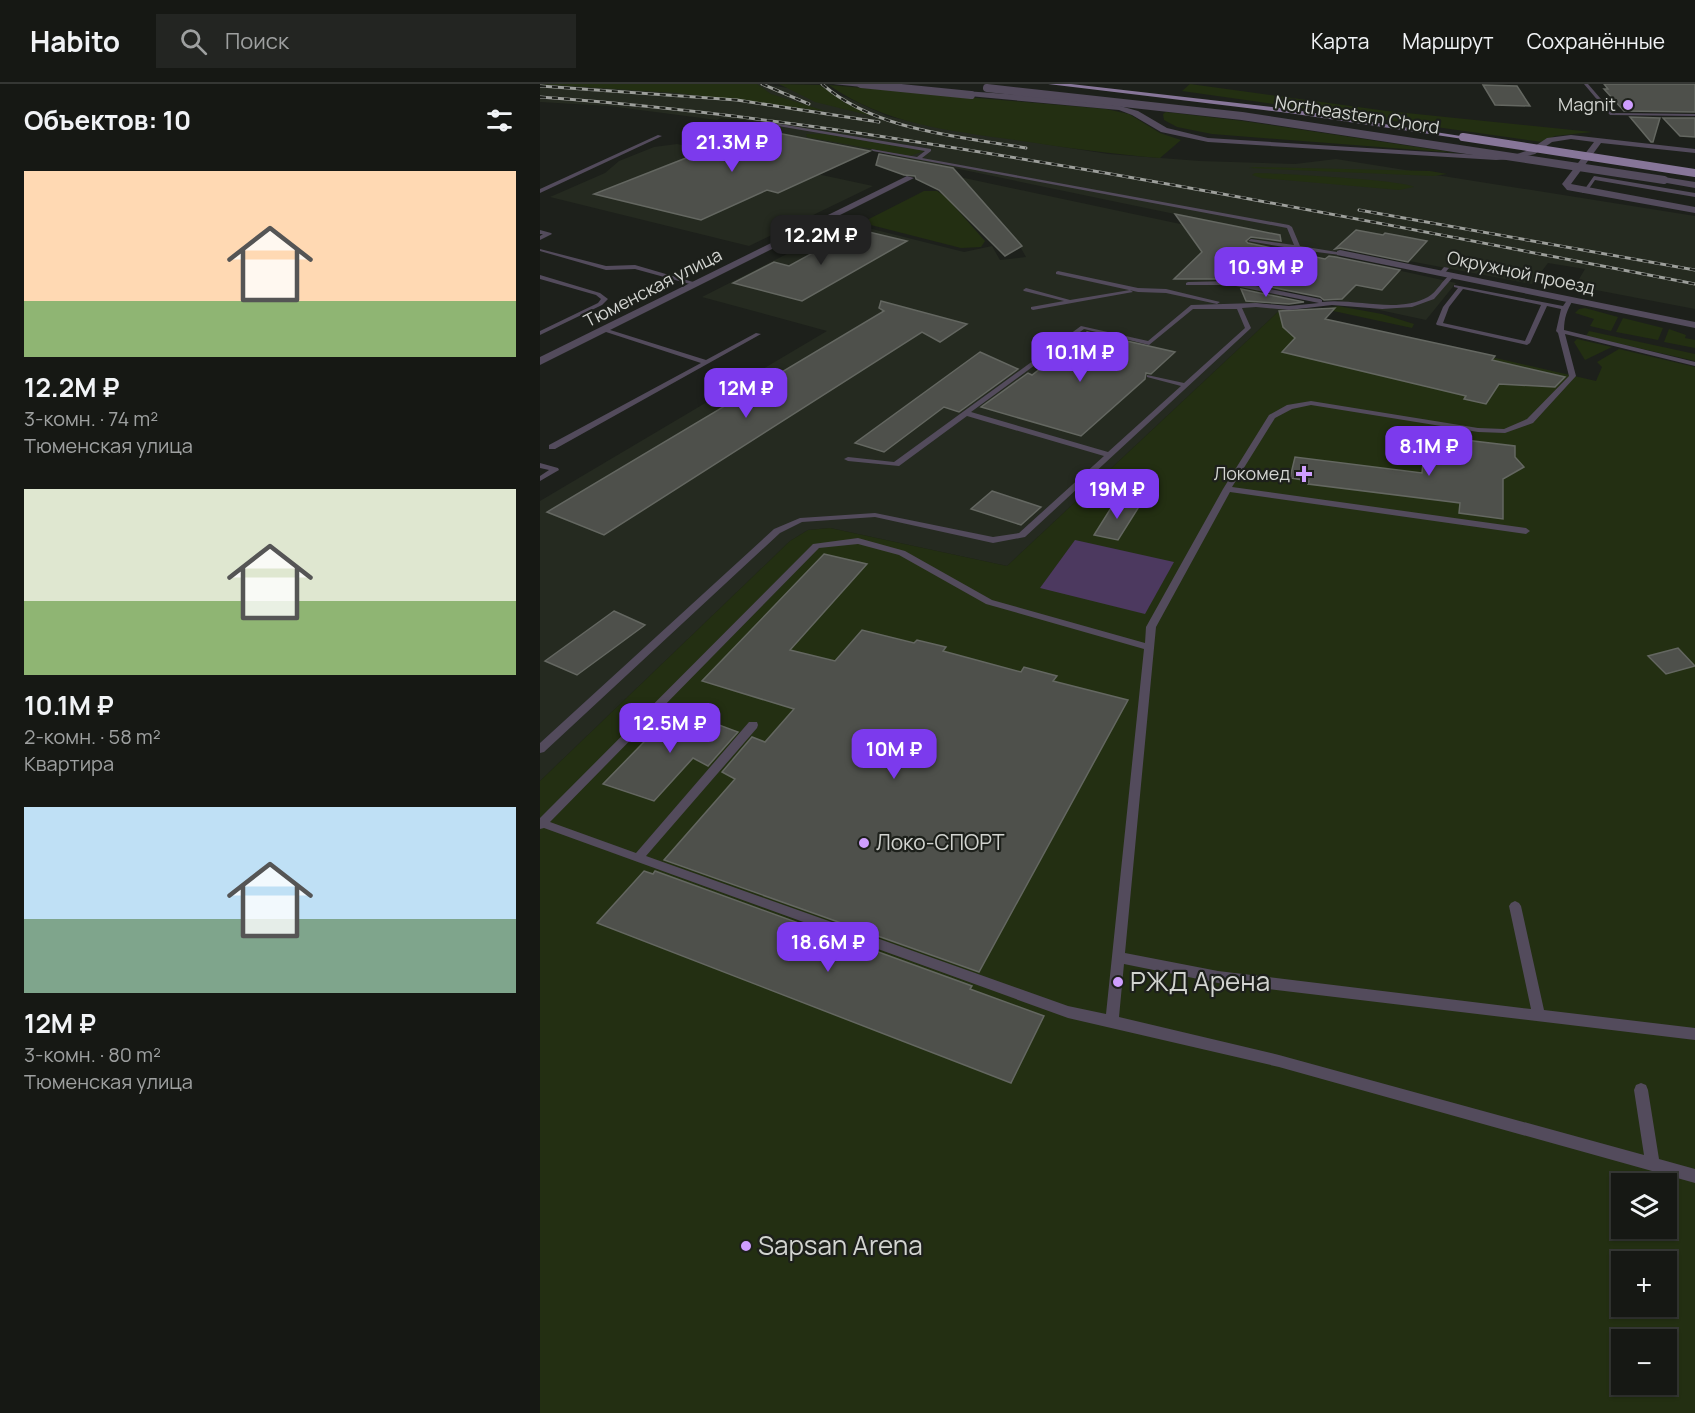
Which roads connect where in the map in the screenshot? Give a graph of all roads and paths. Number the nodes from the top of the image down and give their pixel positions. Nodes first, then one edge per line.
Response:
1 (837, 84) edge
2 (861, 84) edge
3 (942, 84) edge
4 (1030, 84) edge
5 (1052, 84) edge
6 (1586, 84) edge
7 (971, 95) dead end
8 (1023, 97) junction
9 (1674, 109) dead end
10 (1680, 115) junction
11 (1695, 116) edge
12 (774, 124) dead end
13 (660, 136) dead end
14 (1463, 137) junction
15 (1600, 139) junction
16 (873, 150) dead end
17 (1695, 151) edge
18 (918, 158) junction
19 (1695, 166) edge
20 (1695, 173) edge
21 (910, 178) dead end
22 (1695, 185) edge
23 (540, 191) edge
24 (1584, 192) junction
25 (1695, 195) edge
26 (1695, 210) edge
27 (540, 232) edge
28 (540, 238) edge
29 (1251, 241) dead end
30 (1299, 249) junction
31 (542, 250) dead end
32 (1340, 253) joint
33 (1058, 273) dead end
34 (1446, 275) junction
35 (540, 277) edge
36 (698, 284) junction
37 (1188, 284) dead end
38 (1462, 287) junction
39 (1026, 290) dead end
40 (1138, 290) junction
41 (1071, 301) junction
42 (1332, 303) junction
43 (1545, 304) junction
44 (1567, 304) junction
45 (1239, 307) junction
46 (1033, 308) dead end
47 (1695, 325) edge
48 (605, 330) junction
49 (1559, 332) junction
50 (540, 333) edge
51 (758, 333) dead end
52 (540, 362) edge
53 (706, 362) junction
54 (1695, 364) edge
55 (1149, 376) dead end
56 (1186, 385) junction
57 (966, 413) junction
58 (552, 447) dead end
59 (1110, 455) junction
60 (849, 459) dead end
61 (540, 465) edge
62 (540, 479) edge
63 (1227, 489) junction
64 (1526, 531) dead end
65 (1150, 648) junction
66 (753, 725) dead end
67 (540, 748) edge
68 (541, 824) edge
69 (638, 858) junction
70 (1515, 906) dead end
71 (1118, 957) junction
72 (1539, 1015) junction
73 (1112, 1021) junction
74 (1695, 1034) edge
75 (1641, 1090) dead end
76 (1653, 1164) junction
77 (1695, 1176) edge

1 - 8 street
2 - 7 street, bridge
3 - 22 street, Northeastern Chord, bridge
4 - 8 lane
5 - 14 main road, Northeastern Chord
6 - 10 lane
8 - 15 street
9 - 10 lane
10 - 11 lane
12 - 18 lane
13 - 23 lane
14 - 19 main road, bridge
14 - 20 main road, Northeastern Chord, bridge
15 - 17 street
15 - 24 street
16 - 18 lane
18 - 30 lane
21 - 36 street, Тюменская улица
24 - 25 lane
24 - 26 street
27 - 28 lane
29 - 30 lane
30 - 32 lane
31 - 36 lane
32 - 34 street, Окружной проезд
33 - 40 lane
34 - 38 lane
34 - 42 lane
34 - 44 street, Окружной проезд
35 - 50 lane
36 - 48 street, Тюменская улица
37 - 42 lane
38 - 43 lane
38 - 43 lane
39 - 41 lane
40 - 41 lane
40 - 45 lane
41 - 46 lane
42 - 45 lane
43 - 44 lane
44 - 47 street, Окружной проезд
44 - 49 lane
45 - 56 lane
45 - 57 lane
48 - 52 street, Тюменская улица
48 - 53 lane
49 - 54 lane
49 - 63 lane
51 - 53 lane
53 - 58 lane
55 - 56 lane
56 - 59 lane
57 - 59 lane
57 - 60 lane
59 - 67 lane
61 - 62 lane
63 - 64 lane
63 - 65 lane
65 - 68 lane
65 - 71 lane
66 - 69 lane
68 - 69 lane
69 - 73 lane
70 - 72 lane
71 - 72 lane
71 - 73 lane
72 - 74 lane
73 - 76 lane
75 - 76 lane
76 - 77 lane

